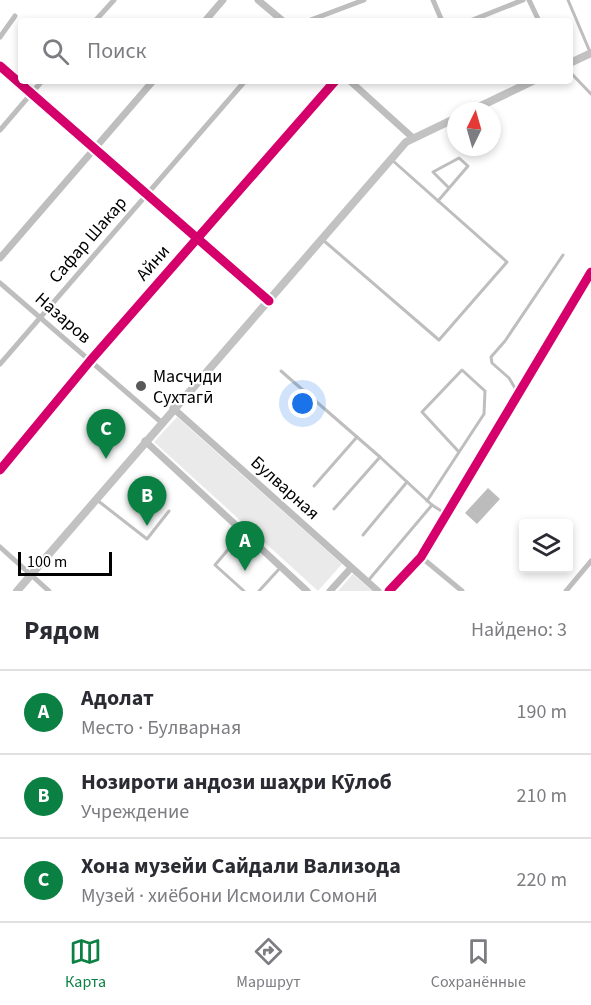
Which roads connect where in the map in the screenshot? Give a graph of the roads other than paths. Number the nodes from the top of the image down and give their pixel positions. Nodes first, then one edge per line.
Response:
1 (114, 0) edge
2 (223, 0) edge
3 (258, 0) edge
4 (364, 0) edge
5 (433, 0) edge
6 (523, 0) edge
7 (529, 0) edge
8 (568, 0) edge
9 (15, 16) dead end
10 (98, 18) edge
11 (208, 18) edge
12 (279, 18) edge
13 (316, 18) edge
14 (441, 18) edge
15 (478, 18) edge
16 (538, 18) edge
17 (0, 37) edge
18 (591, 53) edge
19 (573, 62) edge
20 (0, 66) edge
21 (573, 75) edge
22 (18, 81) edge
23 (21, 84) edge
24 (40, 84) edge
25 (150, 84) edge
26 (241, 84) edge
27 (332, 84) edge
28 (353, 84) edge
29 (527, 84) edge
30 (32, 93) junction
31 (591, 94) edge
32 (489, 102) edge
33 (447, 122) edge
34 (0, 130) edge
35 (413, 138) junction
36 (94, 148) junction
37 (391, 159) junction
38 (449, 188) junction
39 (148, 193) junction
40 (438, 201) junction
41 (197, 237) junction
42 (322, 239) junction
43 (563, 255) dead end
44 (0, 258) edge
45 (591, 273) edge
46 (0, 283) edge
47 (269, 301) junction
48 (41, 318) junction
49 (90, 361) junction
50 (0, 364) edge
51 (281, 371) dead end
52 (518, 395) junction
53 (173, 408) junction
54 (161, 423) junction
55 (357, 437) junction
56 (145, 441) junction
57 (459, 452) junction
58 (380, 457) junction
59 (0, 470) edge
60 (407, 482) junction
61 (314, 486) dead end
62 (96, 499) junction
63 (427, 501) junction
64 (432, 505) junction
65 (334, 509) dead end
66 (169, 511) dead end
67 (446, 514) junction
68 (243, 532) junction
69 (363, 535) dead end
70 (0, 547) edge
71 (421, 557) junction
72 (591, 561) edge
73 (281, 567) junction
74 (351, 568) junction
75 (30, 575) junction
76 (367, 582) junction
77 (17, 591) edge
78 (49, 591) edge
79 (244, 591) edge
80 (259, 591) edge
81 (307, 591) edge
82 (330, 591) edge
83 (378, 591) edge
84 (389, 591) edge
85 (462, 591) edge
86 (566, 591) edge

1 - 10 street
2 - 11 street
3 - 12 street
4 - 13 street
5 - 14 street
6 - 15 street
7 - 16 street
8 - 18 lane
9 - 17 street
18 - 19 main road
20 - 22 street
21 - 31 lane
23 - 30 street
24 - 30 street
25 - 36 street
26 - 39 street, Сафар Шакар
27 - 41 street, Айни
28 - 35 street
29 - 32 main road
30 - 34 street
30 - 36 street
33 - 35 main road
35 - 37 main road
36 - 39 street
36 - 44 street
37 - 40 lane
37 - 42 main road
38 - 38 lane
38 - 40 lane
39 - 41 street
39 - 48 street, Сафар Шакар
40 - 42 lane
41 - 47 street
41 - 49 street, Айни
42 - 47 main road
43 - 52 lane
45 - 52 street
46 - 48 street, Назаров
47 - 53 main road
48 - 49 street, Назаров
48 - 50 street, Сафар Шакар
49 - 54 street, Назаров
49 - 59 street, Айни
51 - 55 lane
52 - 67 street
53 - 54 main road
53 - 74 street, Булварная
54 - 56 main road
55 - 58 lane
55 - 61 lane
56 - 62 main road
56 - 68 street
57 - 57 lane
57 - 63 lane
58 - 60 lane
58 - 65 lane
60 - 63 lane
60 - 69 lane
62 - 66 lane
62 - 75 main road
63 - 64 lane
64 - 67 lane
64 - 76 lane
67 - 71 street
68 - 73 street
68 - 79 lane
70 - 75 street
71 - 84 street
71 - 85 street
72 - 86 street
73 - 80 lane
73 - 81 street
74 - 76 street, Булварная
74 - 82 street
75 - 77 main road
75 - 78 street
76 - 83 street, Булварная

